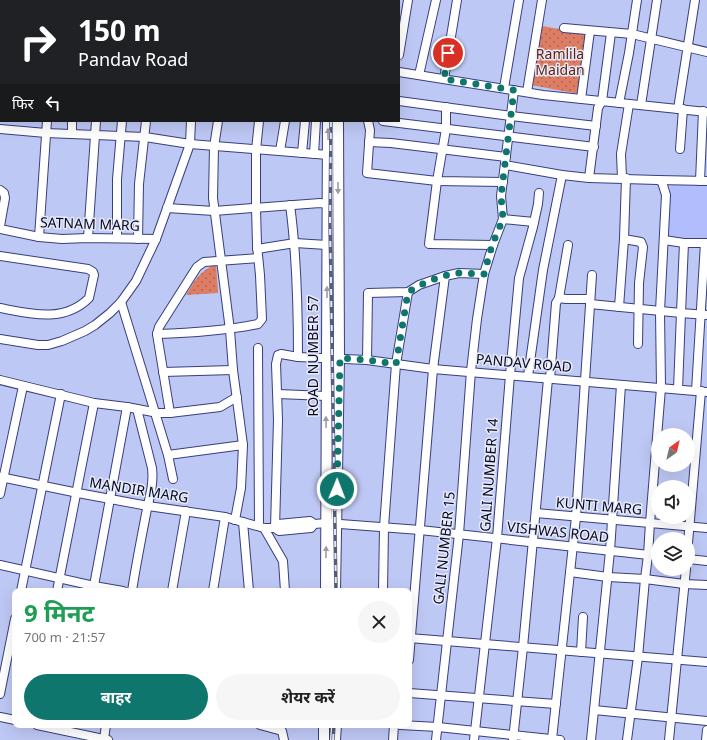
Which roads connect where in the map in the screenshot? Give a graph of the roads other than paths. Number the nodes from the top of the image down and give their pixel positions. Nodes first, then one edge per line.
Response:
1 (408, 0) edge
2 (436, 0) edge
3 (457, 0) edge
4 (519, 0) edge
5 (542, 0) edge
6 (637, 0) edge
7 (657, 0) edge
8 (695, 0) edge
9 (564, 28) dead end
10 (590, 31) junction
11 (611, 33) junction
12 (632, 34) junction
13 (651, 38) junction
14 (687, 47) junction
15 (400, 49) edge
16 (707, 52) edge
17 (400, 72) edge
18 (419, 75) junction
19 (444, 79) junction
20 (504, 88) junction
21 (514, 90) junction
22 (527, 92) junction
23 (581, 99) junction
24 (400, 101) edge
25 (602, 101) junction
26 (619, 103) junction
27 (629, 104) junction
28 (641, 105) junction
29 (446, 107) junction
30 (680, 109) junction
31 (705, 111) edge
32 (511, 116) junction
33 (47, 122) edge
34 (72, 122) edge
35 (96, 122) edge
36 (122, 122) edge
37 (146, 122) edge
38 (192, 122) edge
39 (218, 122) edge
40 (259, 122) edge
41 (285, 122) edge
42 (304, 122) edge
43 (316, 122) edge
44 (328, 122) edge
45 (338, 122) edge
46 (368, 122) edge
47 (391, 122) edge
48 (596, 126) junction
49 (0, 129) edge
50 (446, 129) junction
51 (46, 133) junction
52 (72, 134) junction
53 (95, 135) junction
54 (508, 135) junction
55 (122, 136) junction
56 (145, 137) junction
57 (369, 142) junction
58 (190, 144) junction
59 (214, 147) junction
60 (594, 147) junction
61 (680, 149) dead end
62 (256, 150) junction
63 (442, 150) junction
64 (280, 151) junction
65 (302, 153) junction
66 (314, 154) junction
67 (328, 154) junction
68 (505, 161) junction
69 (562, 175) junction
70 (589, 178) junction
71 (624, 178) junction
72 (658, 180) junction
73 (437, 181) junction
74 (703, 181) edge
75 (503, 182) junction
76 (0, 190) edge
77 (539, 192) dead end
78 (327, 204) junction
79 (290, 205) junction
80 (167, 208) junction
81 (256, 208) junction
82 (214, 211) junction
83 (503, 219) junction
84 (534, 222) junction
85 (0, 227) edge
86 (39, 237) junction
87 (88, 238) junction
88 (117, 238) junction
89 (138, 239) junction
90 (156, 239) junction
91 (624, 240) junction
92 (664, 240) junction
93 (684, 242) junction
94 (706, 243) edge
95 (295, 244) junction
96 (568, 244) dead end
97 (327, 245) junction
98 (492, 245) junction
99 (257, 249) junction
100 (0, 256) edge
101 (258, 258) junction
102 (220, 260) junction
103 (484, 274) junction
104 (592, 275) dead end
105 (445, 276) junction
106 (408, 292) junction
107 (558, 298) junction
108 (590, 301) junction
109 (121, 302) junction
110 (620, 307) junction
111 (0, 308) edge
112 (639, 310) junction
113 (660, 311) junction
114 (681, 313) junction
115 (704, 315) edge
116 (230, 330) junction
117 (157, 334) junction
118 (0, 339) edge
119 (638, 344) dead end
120 (258, 348) dead end
121 (298, 357) junction
122 (326, 358) junction
123 (343, 359) junction
124 (367, 360) junction
125 (396, 364) junction
126 (433, 368) junction
127 (233, 370) junction
128 (472, 371) junction
129 (163, 372) junction
130 (510, 375) junction
131 (528, 376) junction
132 (549, 379) junction
133 (0, 380) edge
134 (585, 382) junction
135 (621, 385) junction
136 (23, 386) junction
137 (661, 388) junction
138 (678, 390) junction
139 (701, 391) edge
140 (61, 394) junction
141 (278, 394) junction
142 (326, 396) junction
143 (237, 397) junction
144 (94, 403) junction
145 (127, 407) junction
146 (136, 409) junction
147 (154, 413) junction
148 (170, 413) junction
149 (243, 445) junction
150 (168, 455) junction
151 (2, 477) edge
152 (173, 478) dead end
153 (42, 485) junction
154 (76, 493) junction
155 (0, 494) edge
156 (111, 499) junction
157 (148, 506) junction
158 (186, 511) junction
159 (536, 513) junction
160 (225, 517) junction
161 (576, 517) junction
162 (612, 520) junction
163 (239, 521) junction
164 (650, 523) junction
165 (336, 524) junction
166 (380, 526) junction
167 (689, 526) junction
168 (262, 527) junction
169 (274, 528) junction
170 (707, 528) edge
171 (420, 530) junction
172 (689, 532) edge
173 (459, 534) junction
174 (497, 538) junction
175 (533, 542) junction
176 (573, 546) junction
177 (610, 551) junction
178 (648, 555) junction
179 (651, 555) edge
180 (695, 560) edge
181 (707, 561) edge
182 (0, 565) edge
183 (25, 570) junction
184 (570, 572) junction
185 (685, 576) edge
186 (608, 577) junction
187 (60, 578) junction
188 (644, 579) junction
189 (684, 584) junction
190 (707, 585) edge
191 (22, 588) edge
192 (58, 588) edge
193 (91, 588) edge
194 (94, 588) edge
195 (133, 588) edge
196 (173, 588) edge
197 (213, 588) edge
198 (249, 588) edge
199 (285, 588) edge
200 (326, 588) edge
201 (335, 588) edge
202 (383, 588) edge
203 (412, 616) edge
204 (584, 617) dead end
205 (12, 634) edge
206 (412, 638) edge
207 (447, 641) junction
208 (484, 644) junction
209 (523, 647) junction
210 (562, 650) junction
211 (581, 652) junction
212 (600, 654) junction
213 (638, 657) junction
214 (676, 660) junction
215 (707, 662) edge
216 (412, 693) edge
217 (0, 694) edge
218 (441, 696) junction
219 (478, 699) junction
220 (517, 701) junction
221 (556, 704) junction
222 (594, 710) junction
223 (630, 714) junction
224 (0, 717) edge
225 (671, 718) junction
226 (12, 719) edge
227 (707, 721) edge
228 (412, 726) edge
229 (438, 727) junction
230 (67, 728) edge
231 (106, 728) edge
232 (282, 728) edge
233 (324, 728) edge
234 (336, 728) edge
235 (394, 728) edge
236 (475, 730) junction
237 (707, 730) edge
238 (513, 738) edge
239 (106, 739) edge
240 (552, 739) edge
241 (284, 740) edge
242 (324, 740) edge
243 (336, 740) edge
244 (394, 740) edge
245 (436, 740) edge
246 (474, 740) edge
247 (560, 740) edge
248 (591, 740) edge
249 (627, 740) edge
250 (669, 740) edge
251 (706, 740) edge

1 - 15 street
2 - 18 street
3 - 19 street
4 - 20 street
5 - 22 street
6 - 12 street
7 - 13 street
8 - 14 street
9 - 10 street
10 - 11 street
10 - 23 street
11 - 12 street
11 - 25 street
12 - 13 street
12 - 26 street
13 - 14 street
13 - 28 street
14 - 16 street
14 - 30 street
17 - 18 street
18 - 19 street
19 - 20 street
20 - 21 street
21 - 22 street
21 - 32 street
22 - 23 street
23 - 25 street
24 - 29 street
25 - 26 street
25 - 48 street
26 - 27 street
27 - 28 street
27 - 71 street
28 - 30 street
29 - 32 street
29 - 50 street
30 - 31 street
30 - 61 street
31 - 74 street
32 - 48 street
32 - 54 street
33 - 51 street
34 - 52 street
35 - 53 street
36 - 55 street
37 - 56 street
38 - 58 street
39 - 59 street
40 - 62 street
41 - 64 street
42 - 65 street
43 - 66 street
67 -> 44 main road, ROAD NUMBER 57
45 -> 123 main road, ROAD NUMBER 57
46 - 57 street
47 - 50 street
48 - 60 street
49 - 51 street
50 - 54 street
50 - 63 street
51 - 52 street
51 - 86 street
52 - 53 street
53 - 55 street
53 - 87 street
54 - 60 street
54 - 68 street
55 - 56 street
55 - 88 street
56 - 58 street
56 - 89 street
57 - 63 street
57 - 73 street
58 - 59 street
58 - 80 street
59 - 62 street
59 - 82 street
60 - 70 street
62 - 64 street
62 - 81 street
63 - 68 street
63 - 73 street
64 - 65 street
65 - 66 street
66 - 67 street
67 - 78 main road, ROAD NUMBER 57
68 - 69 street
68 - 75 street
69 - 70 street
69 - 131 street
70 - 71 street
71 - 72 street
71 - 91 street
72 - 74 street
72 - 92 street
73 - 75 street
73 - 98 street
75 - 83 street
76 - 85 street
77 - 84 street, GALI NUMBER 14
78 - 79 street
78 - 97 main road, ROAD NUMBER 57
79 - 81 street
79 - 95 street
80 - 82 street
80 - 90 street
81 - 82 street
81 - 99 street
82 - 102 street
83 - 84 street
83 - 98 street, GALI NUMBER 15
84 - 130 street, GALI NUMBER 14
85 - 86 street, SATNAM MARG
86 - 87 street, SATNAM MARG
87 - 88 street, SATNAM MARG
88 - 89 street, SATNAM MARG
89 - 90 street, SATNAM MARG
90 - 109 street
91 - 110 street
91 - 112 street
92 - 93 street
92 - 113 street
93 - 94 street
93 - 114 street
94 - 115 street
95 - 97 street
95 - 99 street
95 - 121 street
96 - 107 street
122 -> 97 main road, ROAD NUMBER 57
98 - 103 street, GALI NUMBER 15
99 - 101 street
100 - 111 street
101 - 102 street
101 - 116 street
102 - 116 street
102 - 117 street
103 - 105 street
103 - 128 street, GALI NUMBER 15
104 - 108 street
105 - 106 street
105 - 126 street
106 - 124 street
106 - 125 street
107 - 108 street
107 - 132 street
108 - 110 street
108 - 134 street
109 - 118 street
109 - 147 street
110 - 112 street
112 - 113 street
112 - 119 street
113 - 114 street
113 - 137 street
114 - 115 street
114 - 138 street
115 - 139 street
116 - 117 street
116 - 127 street
117 - 129 street
120 - 168 street
121 - 122 street, PANDAV ROAD
121 - 141 street, PANDAV ROAD
122 - 123 street, PANDAV ROAD
122 - 142 main road, ROAD NUMBER 57
123 - 124 street, PANDAV ROAD
123 - 165 main road, ROAD NUMBER 57
124 - 125 street, PANDAV ROAD
125 - 126 street, PANDAV ROAD
125 - 166 street
126 - 128 street, PANDAV ROAD
126 - 171 street
127 - 129 street
127 - 143 street
128 - 130 street, PANDAV ROAD
128 - 173 street, GALI NUMBER 15
129 - 148 street
130 - 131 street, PANDAV ROAD
130 - 174 street, GALI NUMBER 14
131 - 132 street, PANDAV ROAD
132 - 134 street, PANDAV ROAD
132 - 159 street
133 - 136 street
134 - 135 street, PANDAV ROAD
134 - 161 street
135 - 137 street, PANDAV ROAD
135 - 162 street
136 - 140 street
136 - 151 street
137 - 138 street, PANDAV ROAD
137 - 164 street
138 - 139 street, PANDAV ROAD
139 - 167 street
140 - 144 street
140 - 153 street
141 - 142 street
141 - 169 street
165 -> 142 main road, ROAD NUMBER 57
143 - 148 street
143 - 149 street
144 - 145 street
144 - 154 street
145 - 146 street
145 - 156 street
146 - 147 street
146 - 157 street
147 - 148 street
147 - 150 street
149 - 150 street
149 - 163 street
150 - 152 street
151 - 153 street, MANDIR MARG
151 - 155 street
153 - 154 street, MANDIR MARG
153 - 183 street
154 - 156 street, MANDIR MARG
154 - 187 street
156 - 157 street, MANDIR MARG
156 - 194 street
157 - 158 street, MANDIR MARG
157 - 195 street
158 - 160 street, MANDIR MARG
158 - 196 street
159 - 161 street, KUNTI MARG
159 - 175 street
160 - 163 street, MANDIR MARG
160 - 197 street
161 - 162 street, KUNTI MARG
161 - 176 street
162 - 164 street, KUNTI MARG
162 - 177 street
163 - 168 street, MANDIR MARG
163 - 198 street
164 - 167 street, KUNTI MARG
164 - 178 street
165 - 166 street, VISHWAS ROAD
165 - 169 street, MANDIR MARG
200 -> 165 main road, ROAD NUMBER 57
165 - 201 main road, ROAD NUMBER 57
166 - 171 street, VISHWAS ROAD
166 - 202 street
167 - 170 street, KUNTI MARG
167 - 172 street
168 - 169 street, MANDIR MARG
168 - 199 street
171 - 173 street, VISHWAS ROAD
171 - 203 street
173 - 174 street, VISHWAS ROAD
173 - 207 street, GALI NUMBER 15
174 - 175 street, VISHWAS ROAD
174 - 208 street, GALI NUMBER 14
175 - 176 street, VISHWAS ROAD
175 - 209 street
176 - 177 street, VISHWAS ROAD
176 - 184 street
177 - 178 street, VISHWAS ROAD
177 - 186 street
178 - 179 street, VISHWAS ROAD
178 - 188 street
180 - 181 street
182 - 183 street
183 - 187 street
183 - 191 street
184 - 186 street
184 - 210 street
185 - 189 street
186 - 188 street
186 - 212 street
187 - 192 street
187 - 193 street
188 - 189 street
188 - 213 street
189 - 190 street
189 - 214 street
204 - 211 street
205 - 217 street
206 - 207 street
207 - 208 street
207 - 218 street, GALI NUMBER 15
208 - 209 street
208 - 219 street, GALI NUMBER 14
209 - 210 street
209 - 220 street
210 - 211 street
210 - 221 street
211 - 212 street
212 - 213 street
212 - 222 street
213 - 214 street
213 - 223 street
214 - 215 street
214 - 225 street
216 - 218 street
218 - 219 street
218 - 229 street, GALI NUMBER 15
219 - 220 street
219 - 236 street, GALI NUMBER 14
220 - 221 street
220 - 238 street
221 - 240 street
222 - 223 street
222 - 248 street
223 - 225 street
223 - 249 street
224 - 226 street
225 - 227 street
225 - 250 street
228 - 229 street
229 - 236 street
229 - 245 street, GALI NUMBER 15
230 - 239 street
231 - 239 street
232 - 241 street
233 - 242 main road
234 - 243 main road
235 - 244 street
236 - 238 street
236 - 246 street, GALI NUMBER 14
237 - 251 street
238 - 240 street
240 - 247 street

